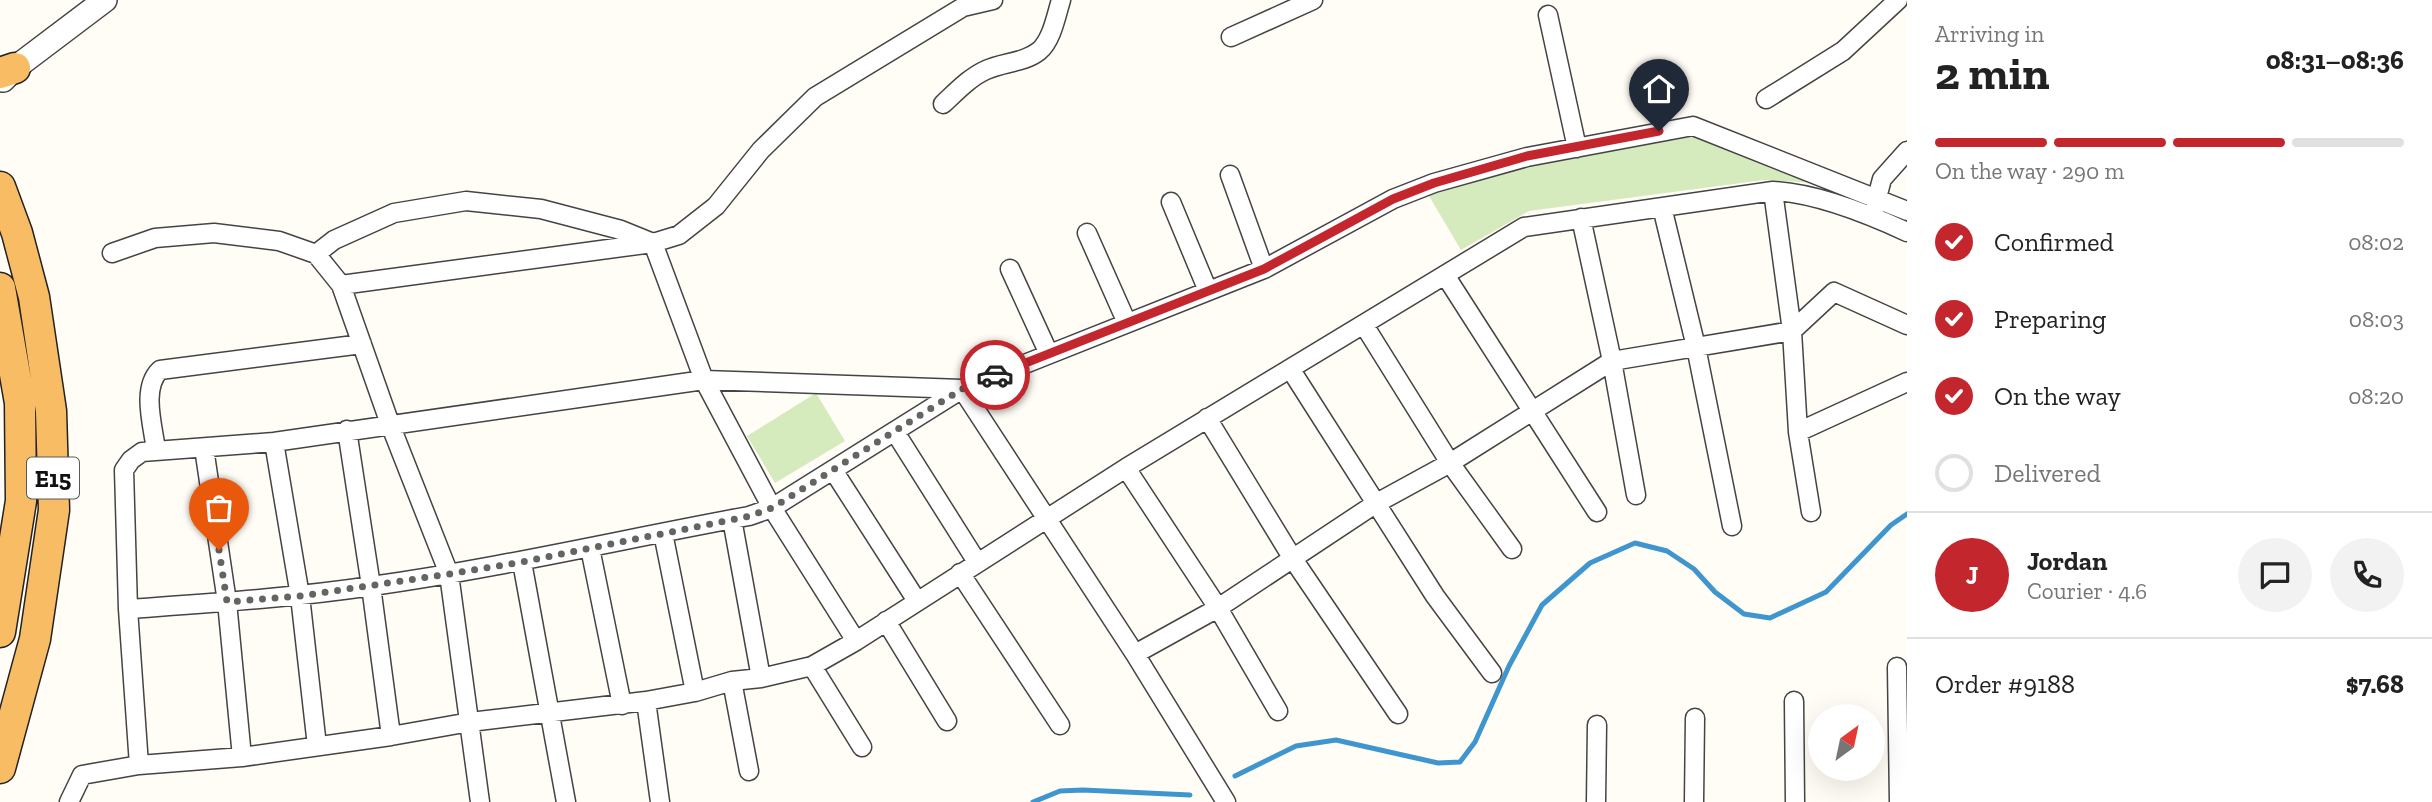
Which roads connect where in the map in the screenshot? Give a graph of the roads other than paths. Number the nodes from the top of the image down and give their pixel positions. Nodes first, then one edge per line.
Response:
1 (105, 0) edge
2 (993, 0) edge
3 (1061, 0) edge
4 (1313, 0) edge
5 (1898, 0) edge
6 (1548, 15) dead end
7 (1231, 37) dead end
8 (5, 75) edge
9 (1766, 99) dead end
10 (943, 104) dead end
11 (1577, 148) junction
12 (1907, 151) edge
13 (1230, 175) dead end
14 (0, 187) edge
15 (1773, 191) junction
16 (1171, 202) dead end
17 (1662, 207) junction
18 (1875, 207) junction
19 (1907, 211) edge
20 (1581, 218) junction
21 (1907, 232) edge
22 (1087, 233) dead end
23 (653, 243) junction
24 (112, 253) dead end
25 (316, 254) junction
26 (1010, 269) dead end
27 (1264, 269) junction
28 (1445, 275) junction
29 (341, 285) junction
30 (0, 288) edge
31 (1208, 291) junction
32 (1126, 323) junction
33 (1364, 325) junction
34 (1907, 325) edge
35 (1792, 331) junction
36 (362, 344) junction
37 (1696, 347) junction
38 (1049, 354) junction
39 (1612, 361) junction
40 (1291, 370) junction
41 (704, 380) junction
42 (1907, 382) edge
43 (962, 389) junction
44 (1532, 410) junction
45 (1207, 418) junction
46 (390, 424) junction
47 (347, 430) junction
48 (895, 432) junction
49 (1798, 432) junction
50 (274, 442) junction
51 (204, 448) junction
52 (156, 450) junction
53 (1450, 463) junction
54 (1126, 468) junction
55 (833, 470) junction
56 (1636, 495) dead end
57 (1375, 505) junction
58 (772, 508) junction
59 (1597, 512) dead end
60 (1811, 512) dead end
61 (732, 519) junction
62 (1046, 519) junction
63 (1731, 526) dead end
64 (663, 533) junction
65 (590, 548) junction
66 (1512, 549) dead end
67 (1293, 559) junction
68 (522, 562) junction
69 (977, 562) junction
70 (960, 573) junction
71 (449, 574) junction
72 (371, 586) junction
73 (300, 596) junction
74 (917, 601) junction
75 (227, 602) junction
76 (1218, 608) junction
77 (128, 609) junction
78 (886, 621) junction
79 (0, 632) edge
80 (856, 641) junction
81 (1135, 654) junction
82 (812, 666) junction
83 (1897, 667) dead end
84 (1492, 673) dead end
85 (761, 678) junction
86 (732, 681) junction
87 (695, 692) junction
88 (646, 701) junction
89 (1794, 701) dead end
90 (1902, 704) edge
91 (622, 705) junction
92 (550, 712) junction
93 (1278, 712) dead end
94 (1398, 714) dead end
95 (1695, 718) dead end
96 (947, 721) dead end
97 (470, 722) junction
98 (1060, 725) dead end
99 (1597, 725) dead end
100 (391, 736) junction
101 (317, 746) junction
102 (862, 747) dead end
103 (242, 757) junction
104 (139, 765) junction
105 (0, 768) edge
106 (749, 771) dead end
107 (69, 802) edge
108 (480, 802) edge
109 (566, 802) edge
110 (660, 802) edge
111 (1226, 802) edge
112 (1597, 802) edge
113 (1694, 802) edge
114 (1795, 802) edge
115 (1899, 802) edge

1 - 8 street
2 - 23 street
3 - 10 street
4 - 7 street
5 - 9 street
6 - 11 street
11 - 18 street
11 - 27 street
12 - 18 street
13 - 27 street
14 - 105 highway, E15
15 - 17 street
15 - 18 street
15 - 35 street
16 - 31 street
17 - 20 street
17 - 37 street
18 - 19 street
18 - 21 street
20 - 28 street
20 - 39 street
22 - 32 street
23 - 25 street
23 - 29 street
23 - 41 street
24 - 25 street
25 - 29 street
26 - 38 street
27 - 31 street
28 - 33 street
28 - 44 street
29 - 36 street
30 - 79 highway, E15
31 - 32 street
32 - 38 street
33 - 40 street
33 - 53 street
34 - 35 street
35 - 37 street
35 - 49 street
36 - 46 street
36 - 52 street
37 - 39 street
37 - 63 street
38 - 43 street
39 - 44 street
39 - 56 street
40 - 45 street
40 - 57 street
41 - 43 street
41 - 46 street
41 - 58 street
42 - 49 street
43 - 48 street
43 - 62 street
44 - 53 street
44 - 59 street
45 - 54 street
45 - 67 street
46 - 47 street
46 - 71 street
47 - 50 street
47 - 72 street
48 - 55 street
48 - 69 street
49 - 60 street
50 - 51 street
50 - 73 street
51 - 52 street
51 - 75 street
52 - 77 street
53 - 57 street
53 - 66 street
54 - 62 street
54 - 76 street
55 - 58 street
55 - 74 street
57 - 67 street
57 - 84 street
58 - 61 street
58 - 80 street
61 - 64 street
61 - 85 street
62 - 69 street
62 - 81 street
64 - 65 street
64 - 87 street
65 - 68 street
65 - 91 street
67 - 76 street
67 - 94 street
68 - 71 street
68 - 92 street
69 - 70 street
70 - 74 street
70 - 98 street
71 - 72 street
71 - 97 street
72 - 73 street
72 - 100 street
73 - 75 street
73 - 101 street
74 - 78 street
75 - 77 street
75 - 103 street
76 - 81 street
76 - 93 street
77 - 104 street
78 - 80 street
78 - 96 street
80 - 82 street
81 - 111 street
82 - 85 street
82 - 102 street
83 - 90 street
85 - 86 street
86 - 87 street
86 - 106 street
87 - 88 street
88 - 91 street
88 - 110 street
89 - 114 street
90 - 115 street
91 - 92 street
92 - 97 street
92 - 109 street
95 - 113 street
97 - 100 street
97 - 108 street
99 - 112 street
100 - 101 street
101 - 103 street
103 - 104 street
104 - 107 street

